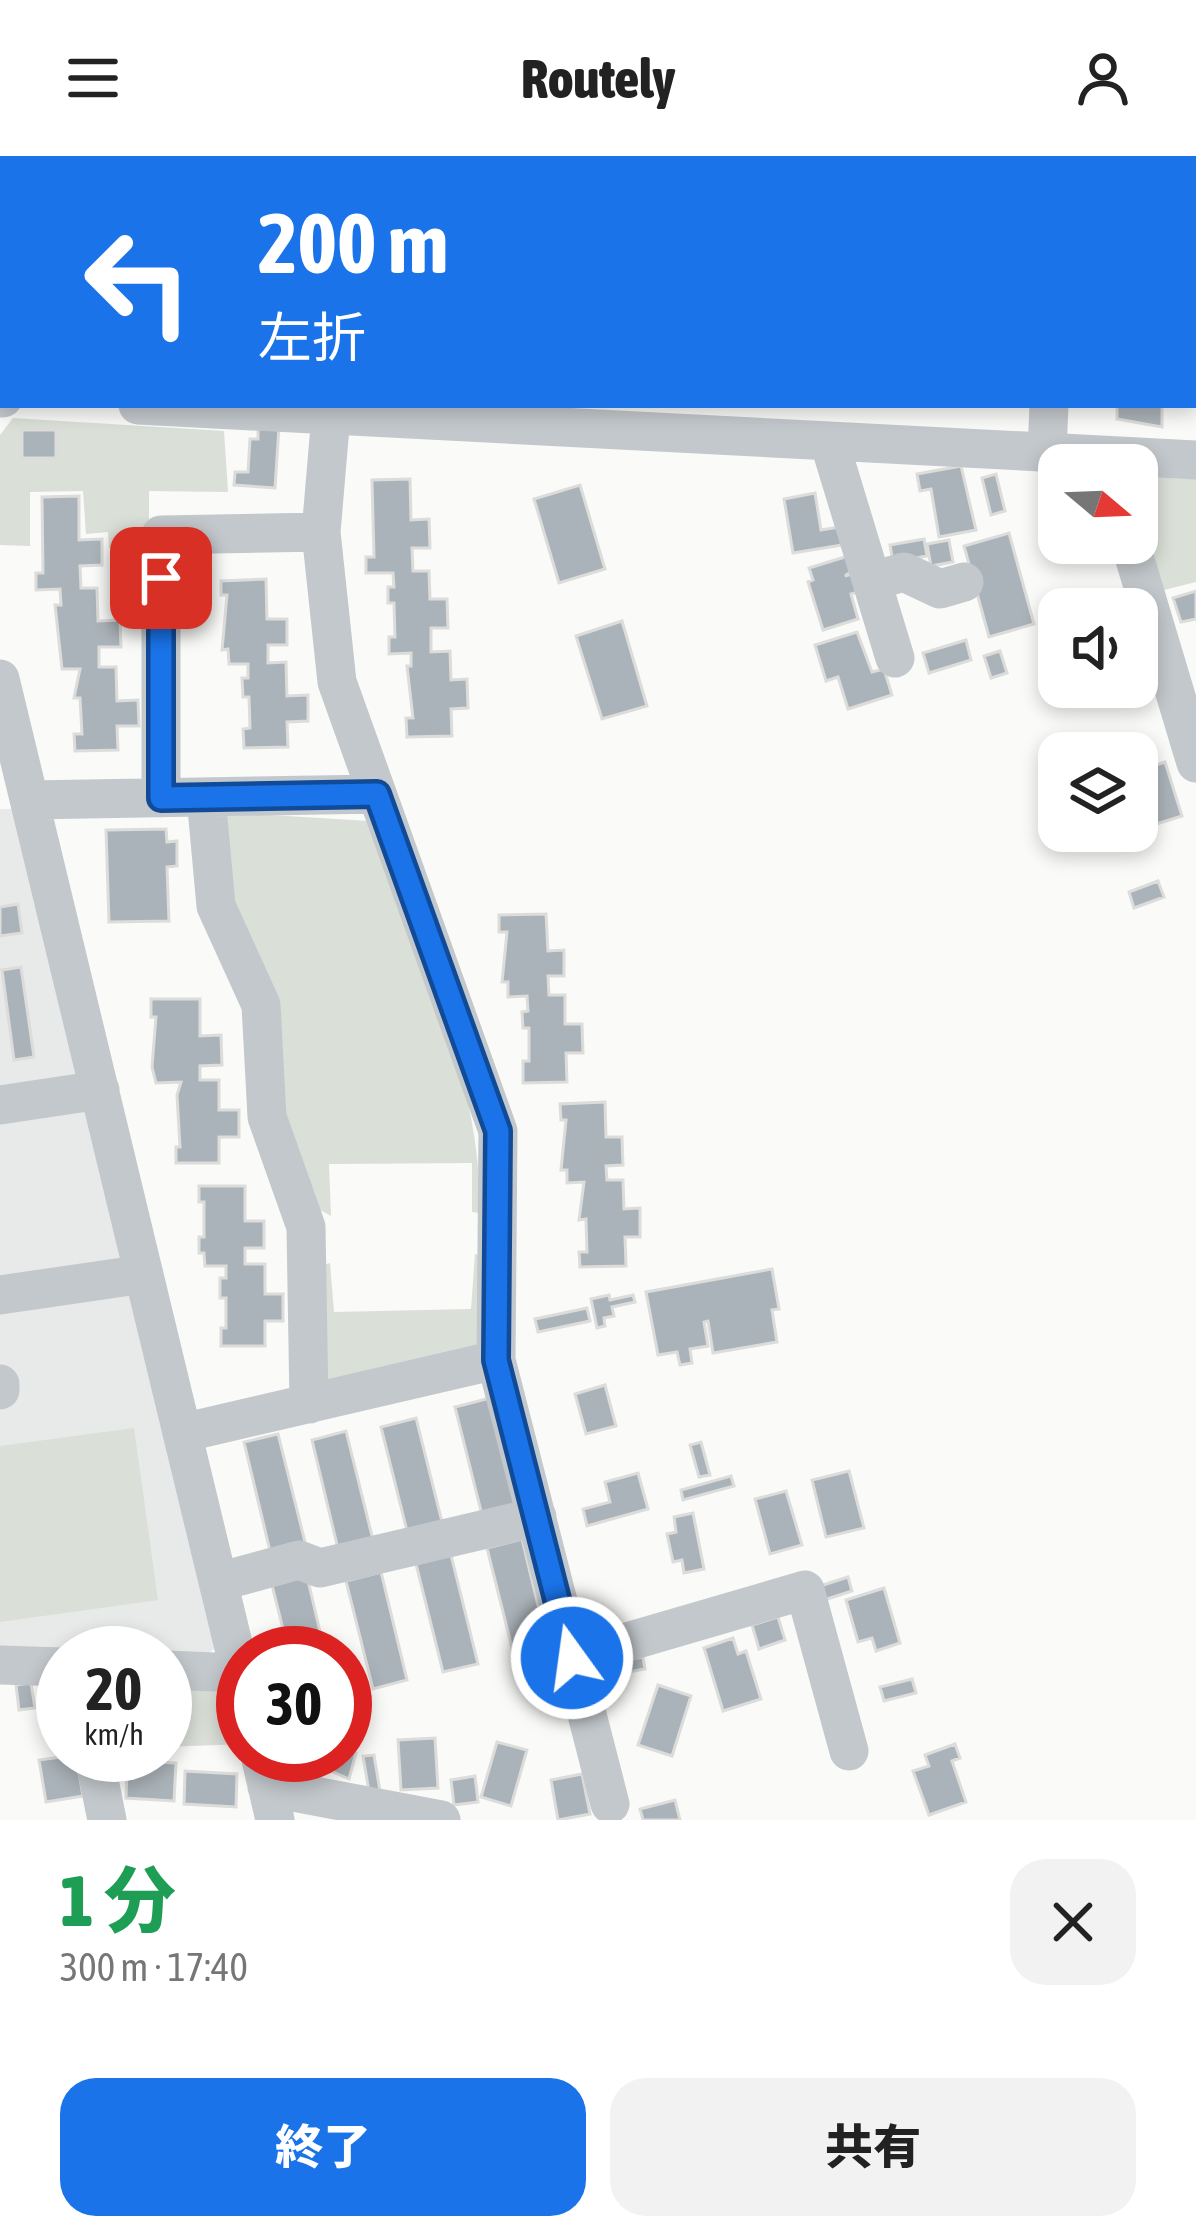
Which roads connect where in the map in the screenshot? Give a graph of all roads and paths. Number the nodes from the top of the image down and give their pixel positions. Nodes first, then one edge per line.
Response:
1 (196, 408) edge
2 (1049, 408) edge
3 (473, 414) edge
4 (331, 415) junction
5 (829, 440) junction
6 (1047, 444) edge
7 (1038, 452) edge
8 (1158, 460) edge
9 (1196, 460) edge
10 (321, 532) junction
11 (1137, 564) edge
12 (872, 581) junction
13 (964, 582) dead end
14 (895, 658) dead end
15 (2, 693) edge
16 (1188, 711) edge
17 (1196, 763) edge
18 (377, 794) junction
19 (206, 797) junction
20 (161, 798) junction
21 (30, 800) junction
22 (100, 1090) junction
23 (0, 1105) edge
24 (144, 1274) junction
25 (0, 1295) edge
26 (496, 1360) junction
27 (309, 1404) junction
28 (182, 1433) junction
29 (536, 1517) junction
30 (218, 1582) junction
31 (229, 1626) edge
32 (572, 1658) junction
33 (0, 1665) edge
34 (36, 1666) edge
35 (848, 1751) dead end
36 (107, 1782) edge
37 (268, 1787) edge
38 (610, 1804) dead end
39 (107, 1820) edge
40 (441, 1820) edge

1 - 4 street
2 - 6 street
3 - 4 street
3 - 5 street
4 - 10 street
5 - 7 street
5 - 12 street
8 - 9 street
10 - 18 street
10 - 20 street
11 - 16 street
12 - 13 street
12 - 14 street
15 - 21 street
16 - 17 street
18 - 19 street
18 - 26 street
19 - 20 street
19 - 27 street
20 - 21 street
21 - 22 street
22 - 23 street
22 - 24 street
24 - 25 street
24 - 28 street
26 - 27 street
26 - 29 street
27 - 28 street
28 - 30 street
29 - 30 street
29 - 32 street
30 - 31 street
32 - 35 street
32 - 38 street
33 - 34 street
36 - 39 street
37 - 40 street

